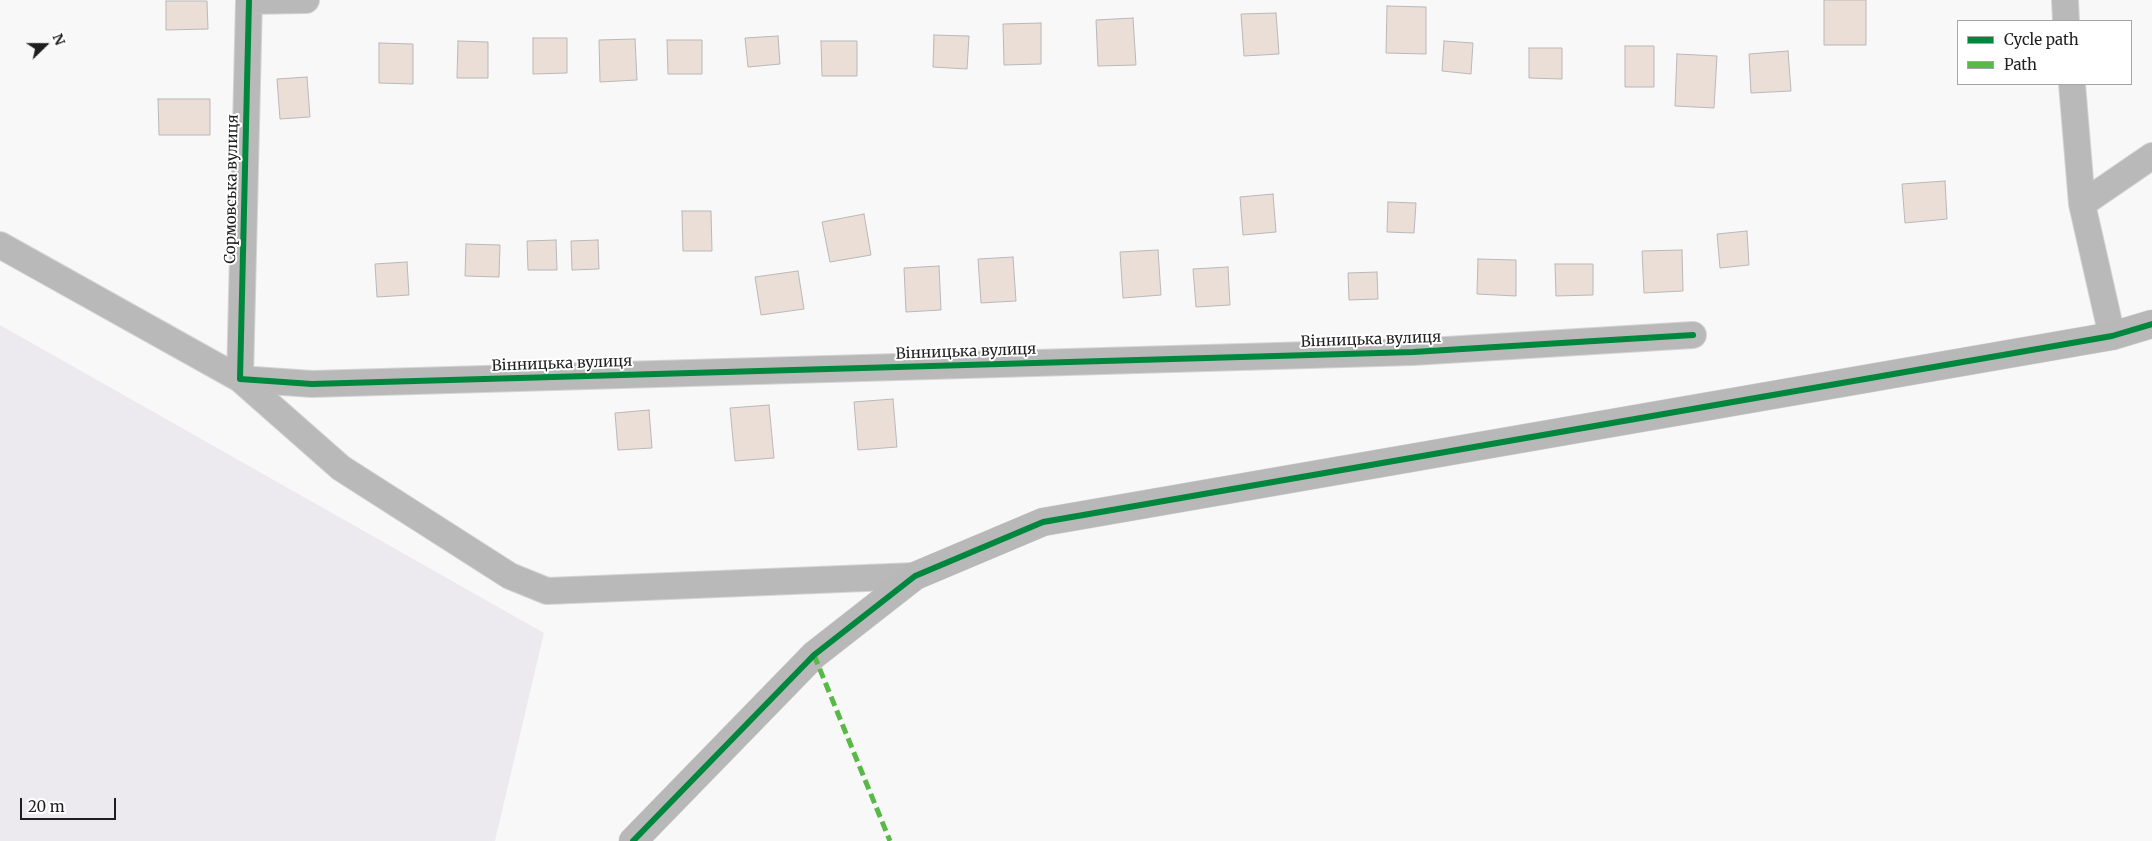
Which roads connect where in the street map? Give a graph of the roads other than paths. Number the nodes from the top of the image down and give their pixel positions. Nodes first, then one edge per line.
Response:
1 (306, 0) edge
2 (2064, 0) edge
3 (249, 1) edge
4 (2066, 20) edge
5 (2072, 85) edge
6 (2152, 156) edge
7 (2082, 204) junction
8 (0, 245) edge
9 (2152, 324) edge
10 (1693, 335) dead end
11 (2112, 336) junction
12 (240, 379) junction
13 (915, 576) junction
14 (633, 841) edge

1 - 3 street
2 - 4 street
3 - 12 street, Сормовська вулиця
5 - 7 street
6 - 7 street
7 - 11 street
8 - 12 street
9 - 11 street
10 - 12 street, Вінницька вулиця
11 - 13 street
12 - 13 street
13 - 14 street

